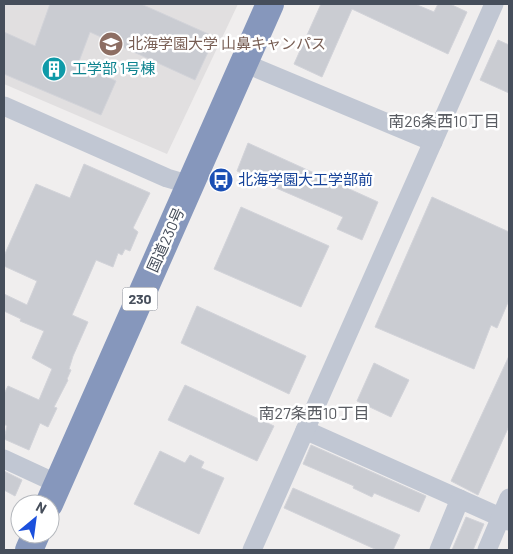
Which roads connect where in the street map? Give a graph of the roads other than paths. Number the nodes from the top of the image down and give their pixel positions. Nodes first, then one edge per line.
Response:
1 (270, 4) edge
2 (494, 4) edge
3 (244, 63) junction
4 (4, 106) edge
5 (433, 142) junction
6 (191, 185) junction
7 (306, 430) junction
8 (4, 459) edge
9 (53, 494) edge
10 (509, 498) edge
11 (460, 499) junction
12 (505, 519) edge
13 (252, 550) edge
14 (439, 550) edge
15 (487, 550) edge

1 - 3 highway, 国道230号 / 230
2 - 5 street
3 - 5 street
3 - 6 highway, 国道230号 / 230
4 - 6 street
5 - 7 street
6 - 9 highway, 国道230号 / 230
7 - 11 street
7 - 13 street
8 - 9 street
10 - 12 street
11 - 12 street
11 - 14 street
12 - 15 street

